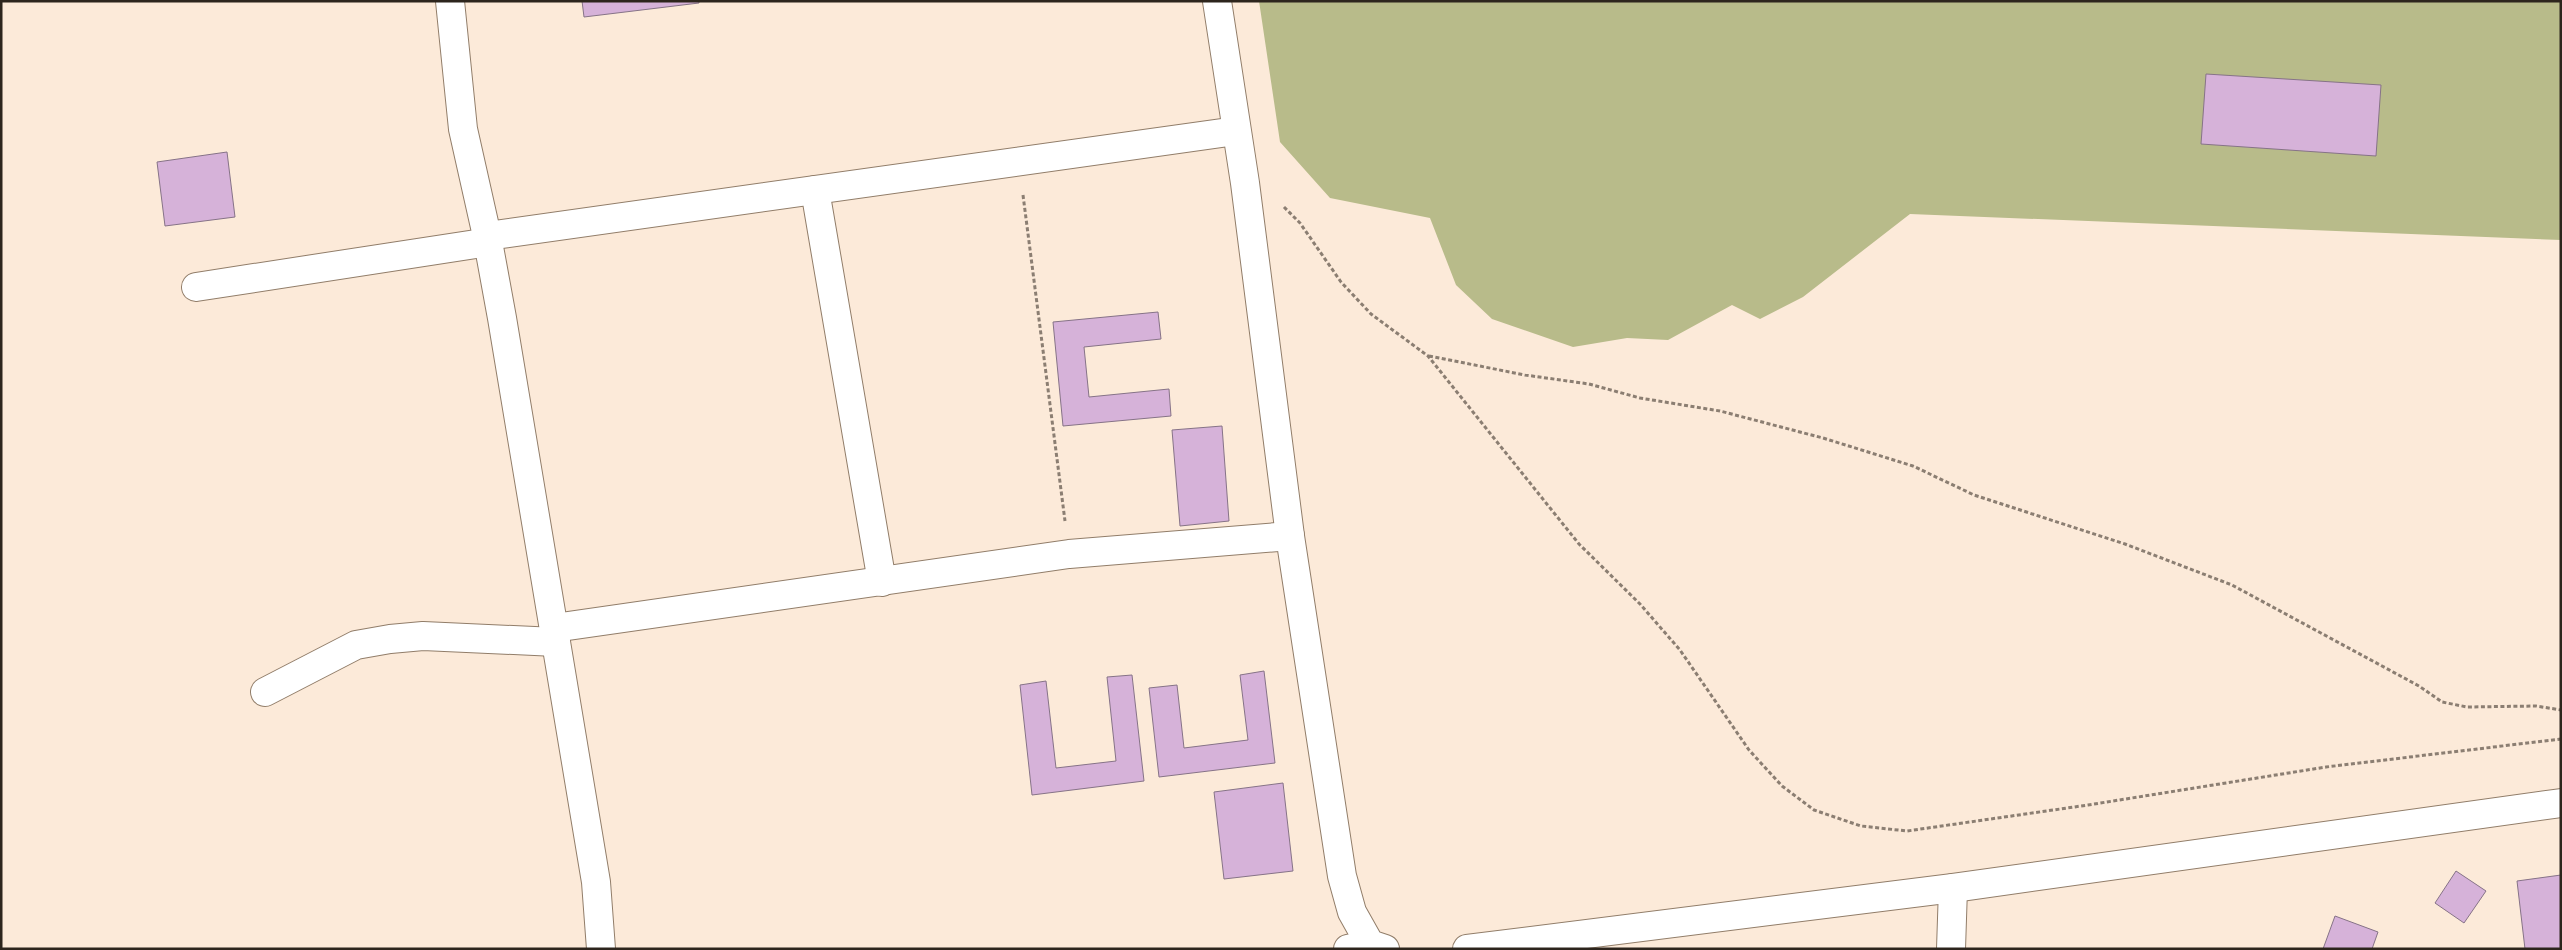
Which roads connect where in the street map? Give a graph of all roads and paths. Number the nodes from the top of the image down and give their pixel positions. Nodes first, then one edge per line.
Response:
1 (450, 1) edge
2 (1217, 1) edge
3 (1236, 131) junction
4 (1019, 162) junction
5 (1245, 183) junction
6 (815, 190) junction
7 (488, 239) junction
8 (196, 287) dead end
9 (1428, 356) junction
10 (1290, 536) junction
11 (1069, 554) junction
12 (882, 582) junction
13 (555, 635) junction
14 (265, 692) dead end
15 (2561, 710) edge
16 (2561, 739) edge
17 (2561, 803) edge
18 (1952, 888) junction
19 (1367, 947) edge
20 (601, 949) edge
21 (1468, 949) edge
22 (1952, 949) edge

1 - 7 street
2 - 3 street
3 - 4 street
3 - 5 street
4 - 6 street
4 - 11 path
5 - 9 path
5 - 10 street
6 - 7 street
6 - 12 street
7 - 8 street
7 - 13 street
9 - 15 path
9 - 16 path
10 - 11 street
10 - 19 street
11 - 12 street
12 - 13 street
13 - 14 street
13 - 20 street
17 - 18 street
18 - 21 street
18 - 22 street

